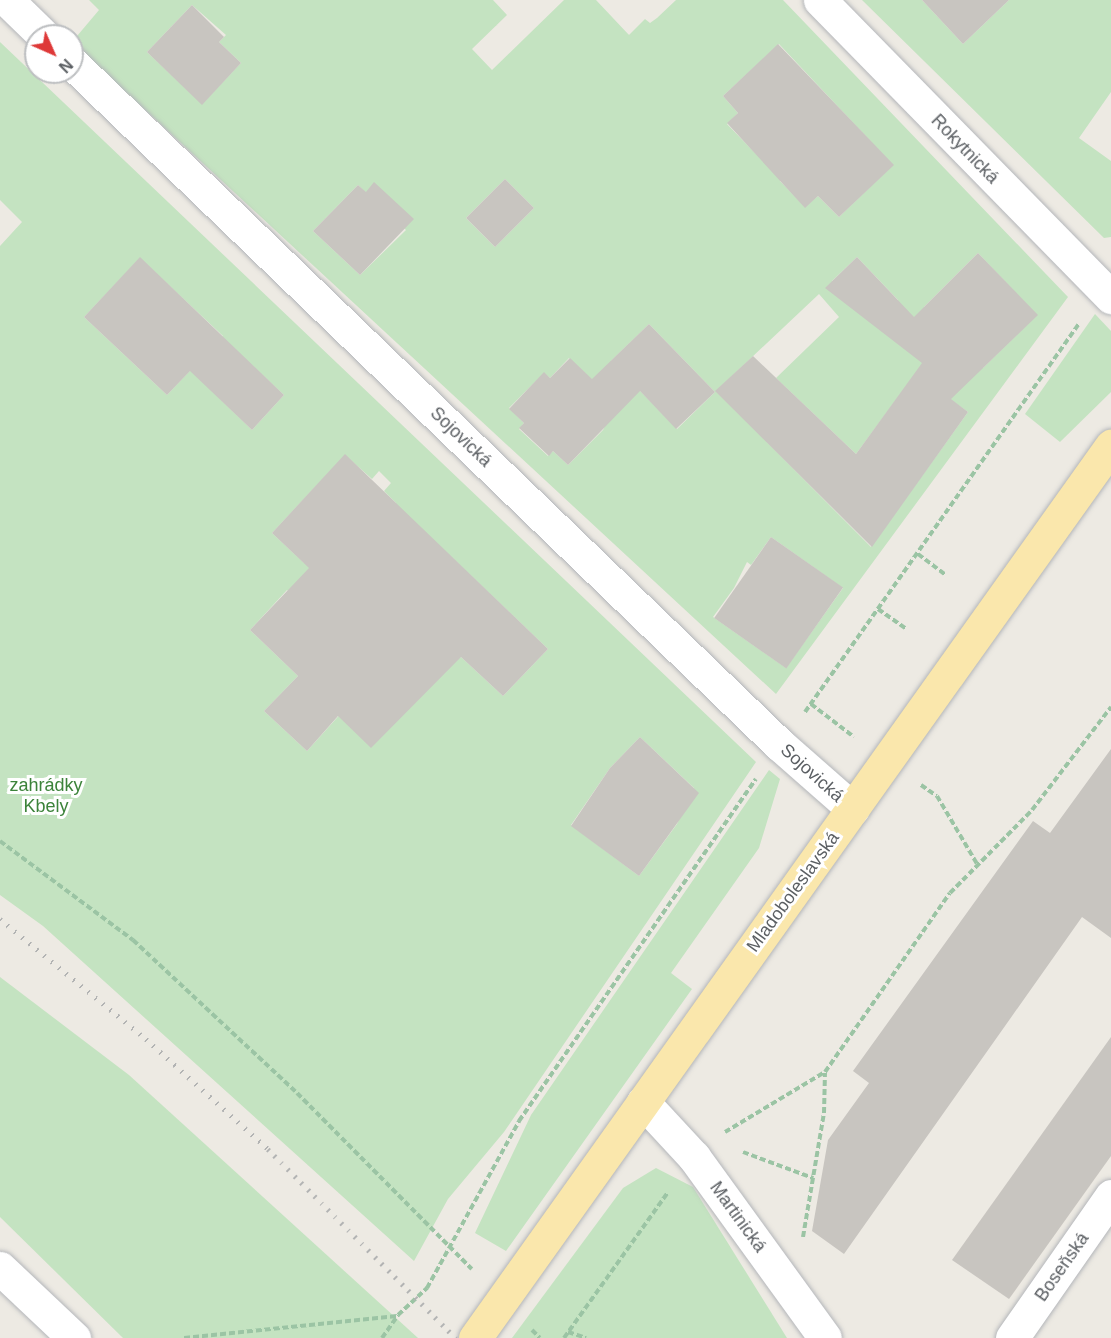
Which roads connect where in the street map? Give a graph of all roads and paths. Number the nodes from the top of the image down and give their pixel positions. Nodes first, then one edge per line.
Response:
1 (7, 0) edge
2 (820, 0) edge
3 (32, 24) edge
4 (84, 75) edge
5 (1111, 297) edge
6 (1083, 318) dead end
7 (1111, 446) edge
8 (918, 554) junction
9 (946, 575) dead end
10 (878, 609) junction
11 (907, 629) dead end
12 (811, 704) junction
13 (1111, 707) edge
14 (797, 722) dead end
15 (857, 739) dead end
16 (760, 773) dead end
17 (918, 783) dead end
18 (853, 809) junction
19 (0, 841) edge
20 (977, 864) junction
21 (825, 1072) junction
22 (643, 1102) junction
23 (720, 1134) dead end
24 (731, 1147) dead end
25 (813, 1178) junction
26 (672, 1186) dead end
27 (1111, 1196) edge
28 (452, 1245) junction
29 (0, 1268) edge
30 (794, 1294) junction
31 (501, 1301) junction
32 (398, 1316) junction
33 (568, 1332) junction
34 (74, 1338) edge
35 (184, 1338) edge
36 (382, 1338) edge
37 (475, 1338) edge
38 (564, 1338) edge
39 (586, 1338) edge
40 (825, 1338) edge
41 (1012, 1338) edge

1 - 3 street
2 - 5 street, Rokytnická
4 - 18 street, Sojovická
6 - 8 path
7 - 18 main road, Mladoboleslavská
8 - 9 path
8 - 10 path
10 - 11 path
10 - 12 path
12 - 14 path
12 - 15 path
13 - 20 path
16 - 28 path
17 - 20 path
18 - 22 main road, Mladoboleslavská
19 - 28 path
20 - 21 path
21 - 23 path
21 - 25 path
22 - 30 street, Martinická
22 - 31 main road, Mladoboleslavská
24 - 25 path
25 - 30 path
26 - 33 path
27 - 41 street, Boseňská
28 - 31 path
28 - 32 path
29 - 34 street
30 - 40 street, Martinická
31 - 37 main road, Mladoboleslavská
32 - 35 path
32 - 36 path
33 - 38 path
33 - 39 path

